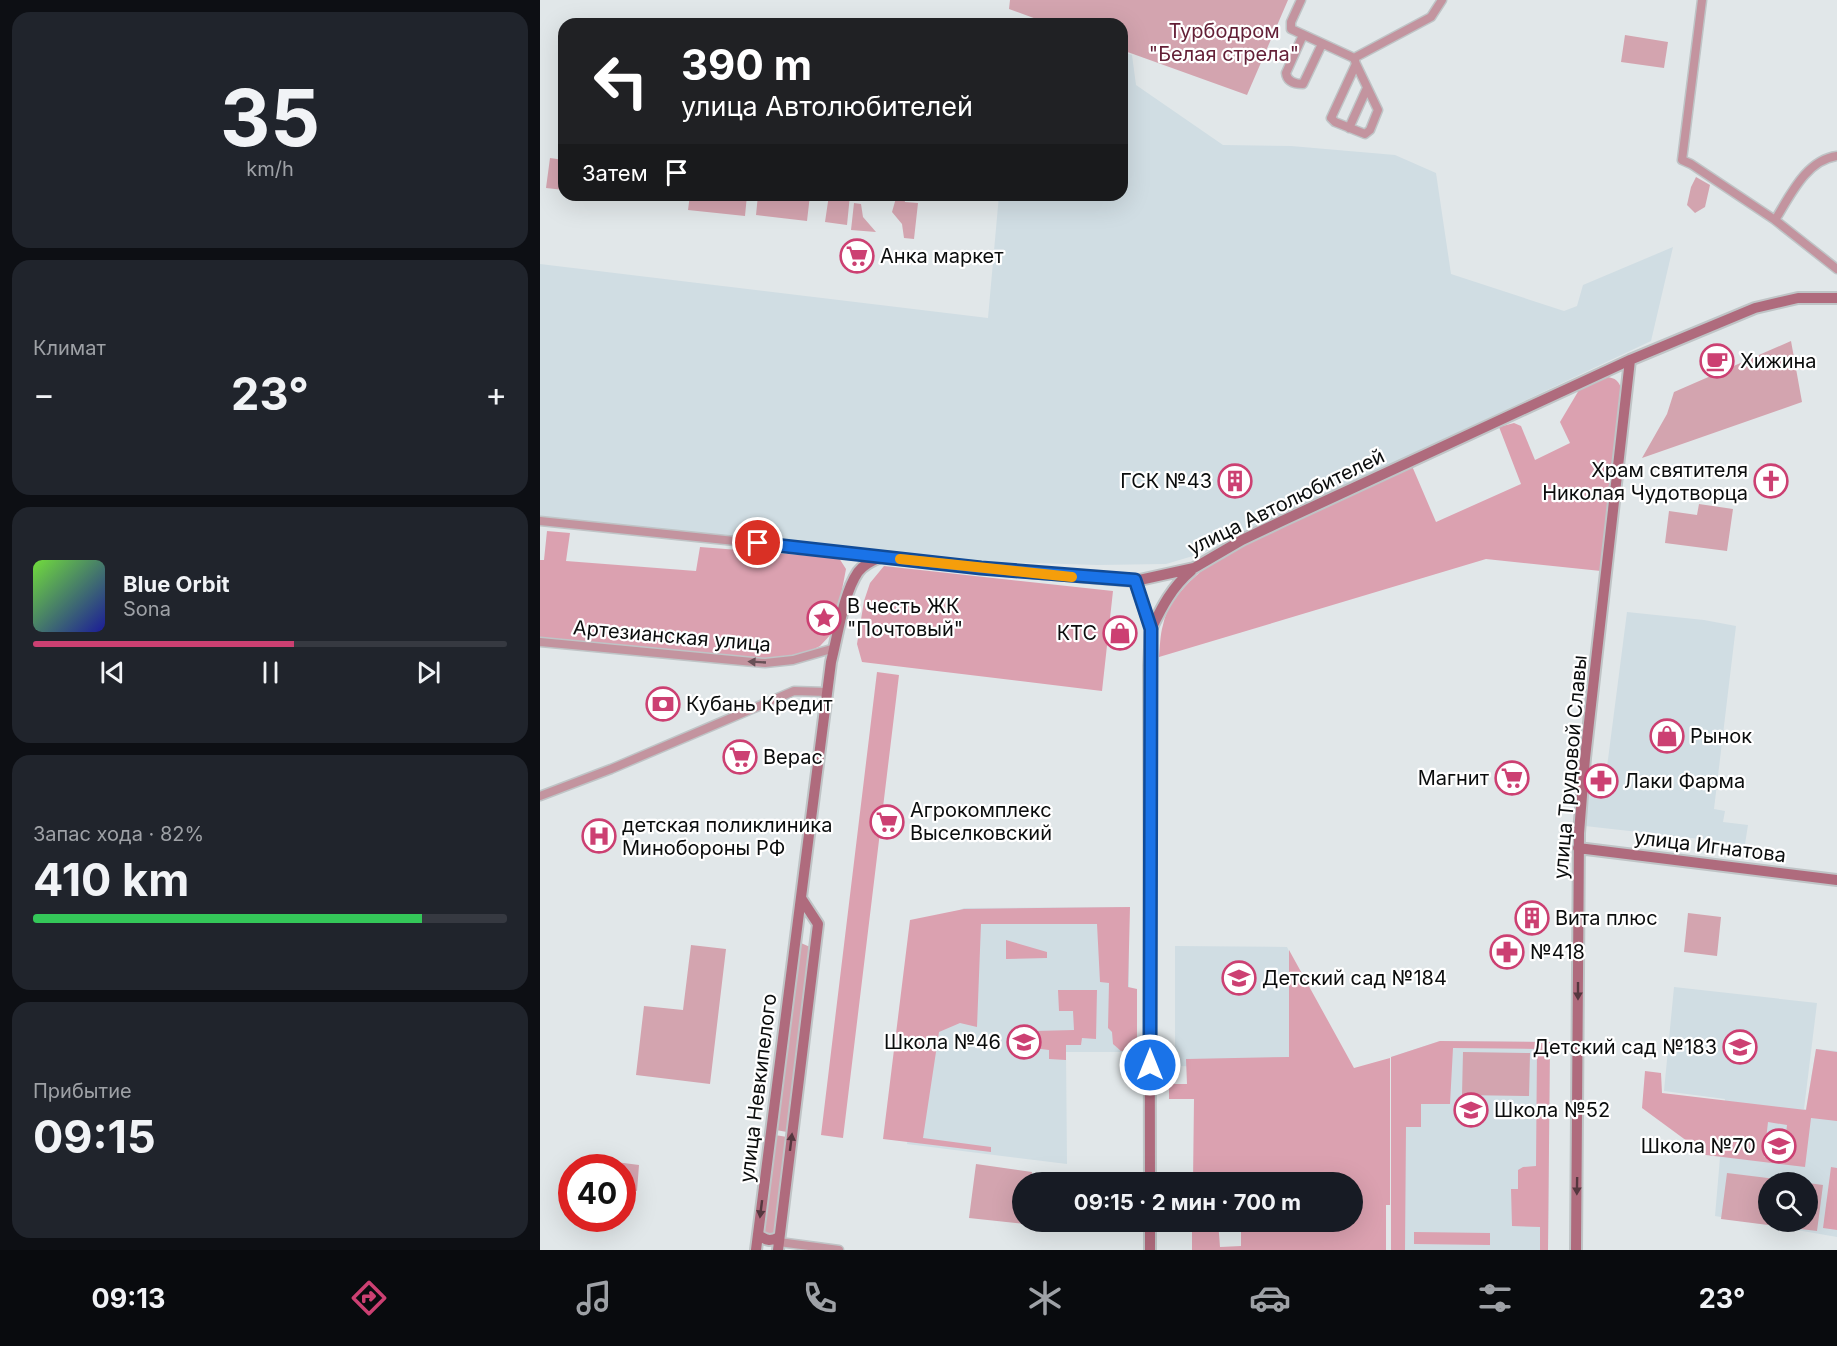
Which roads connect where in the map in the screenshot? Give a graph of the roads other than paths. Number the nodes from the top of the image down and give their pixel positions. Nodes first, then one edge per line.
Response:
1 (1301, 0) edge
2 (1442, 0) edge
3 (1702, 0) edge
4 (1303, 35) junction
5 (1322, 44) junction
6 (1355, 61) junction
7 (1367, 88) junction
8 (1349, 128) junction
9 (1837, 156) edge
10 (1775, 220) junction
11 (1837, 268) edge
12 (1837, 298) edge
13 (1630, 360) junction
14 (540, 521) edge
15 (881, 556) junction
16 (1194, 568) junction
17 (1135, 580) junction
18 (1151, 629) junction
19 (540, 642) edge
20 (835, 648) junction
21 (827, 692) junction
22 (540, 796) edge
23 (1578, 849) junction
24 (1837, 880) edge
25 (801, 898) junction
26 (795, 946) junction
27 (815, 948) junction
28 (1150, 1172) edge
29 (1150, 1232) edge
30 (758, 1235) junction
31 (778, 1245) edge
32 (756, 1250) edge
33 (839, 1250) edge
34 (1150, 1250) edge
35 (1576, 1250) edge

1 - 4 street
2 - 6 street
3 - 10 street
4 - 5 street
4 - 5 street
5 - 6 street
6 - 7 street
6 - 8 street
7 - 8 street
7 - 8 street
9 - 10 street
10 - 11 street
12 - 13 street, улица Автолюбителей
13 - 16 street, улица Автолюбителей
13 - 23 street, улица Трудовой Славы
14 - 15 street, улица Автолюбителей
15 - 17 street, улица Автолюбителей
15 - 20 street, улица Невкипелого
16 - 17 street, улица Автолюбителей
16 - 18 street
17 - 18 street
18 - 28 street
20 -> 19 street, Артезианская улица
20 - 21 street, улица Невкипелого
21 - 22 street
21 - 25 street, улица Невкипелого
23 - 24 street, улица Игнатова
23 -> 35 street, улица Трудовой Славы
25 - 26 street, улица Невкипелого
25 - 27 street, улица Невкипелого
26 - 27 street
26 -> 30 street, улица Невкипелого
31 -> 27 street, улица Невкипелого
29 - 34 street
30 - 31 street
30 - 32 street, улица Невкипелого
31 - 32 street, улица Невкипелого
31 - 33 street

